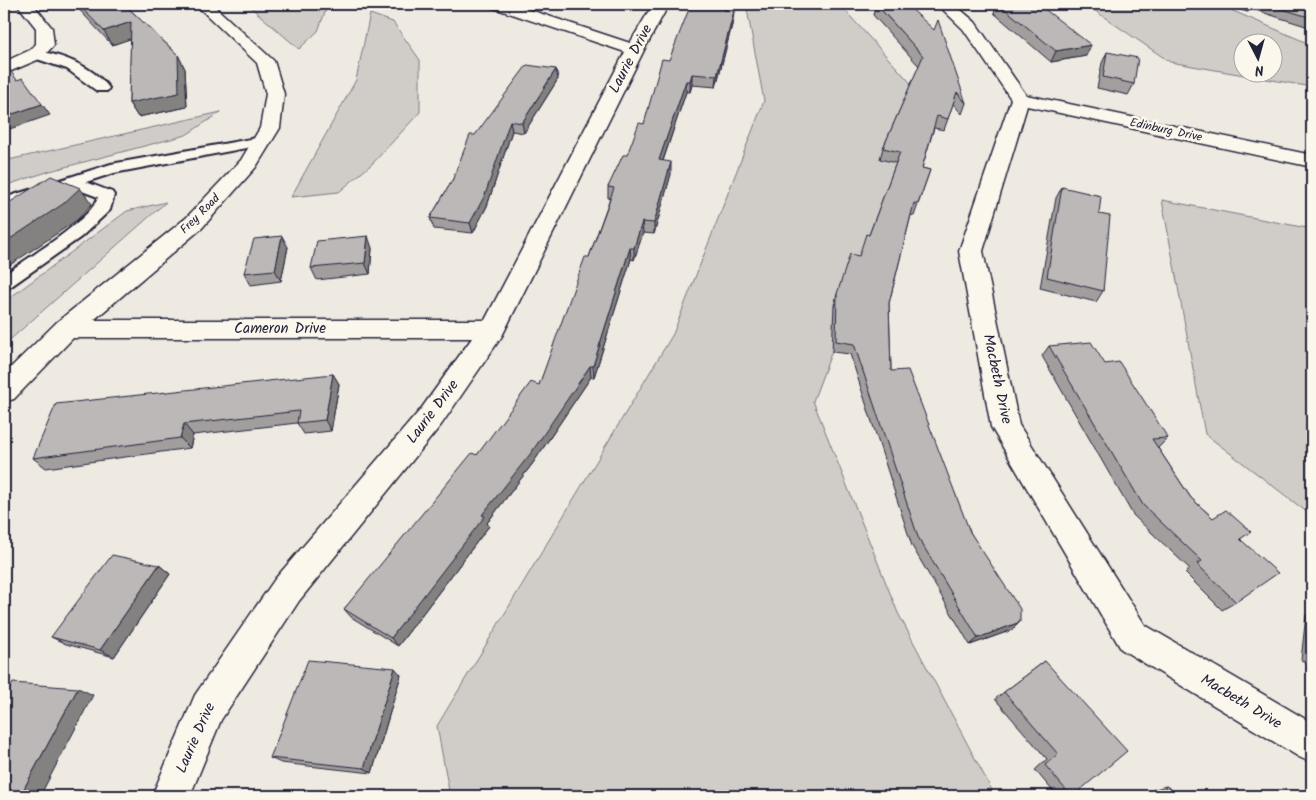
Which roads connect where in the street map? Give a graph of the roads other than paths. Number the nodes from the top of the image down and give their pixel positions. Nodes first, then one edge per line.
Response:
1 (25, 4) edge
2 (203, 4) edge
3 (497, 4) edge
4 (661, 4) edge
5 (945, 4) edge
6 (635, 50) junction
7 (36, 54) junction
8 (4, 69) edge
9 (102, 88) dead end
10 (1020, 99) junction
11 (262, 141) junction
12 (1312, 161) edge
13 (70, 181) junction
14 (4, 203) edge
15 (4, 283) edge
16 (66, 329) junction
17 (493, 329) junction
18 (4, 391) edge
19 (1312, 744) edge
20 (171, 796) edge

1 - 7 street
2 - 11 street, Frey Road
3 - 6 street
4 - 6 street, Laurie Drive
5 - 10 street
6 - 17 street, Laurie Drive
7 - 8 street
7 - 9 lane
10 - 12 street, Edinburg Drive
10 - 19 street, Macbeth Drive
11 - 13 lane
11 - 16 street, Frey Road
13 - 14 lane
13 - 15 lane
16 - 17 street, Cameron Drive
16 - 18 street, Frey Road
17 - 20 street, Laurie Drive

